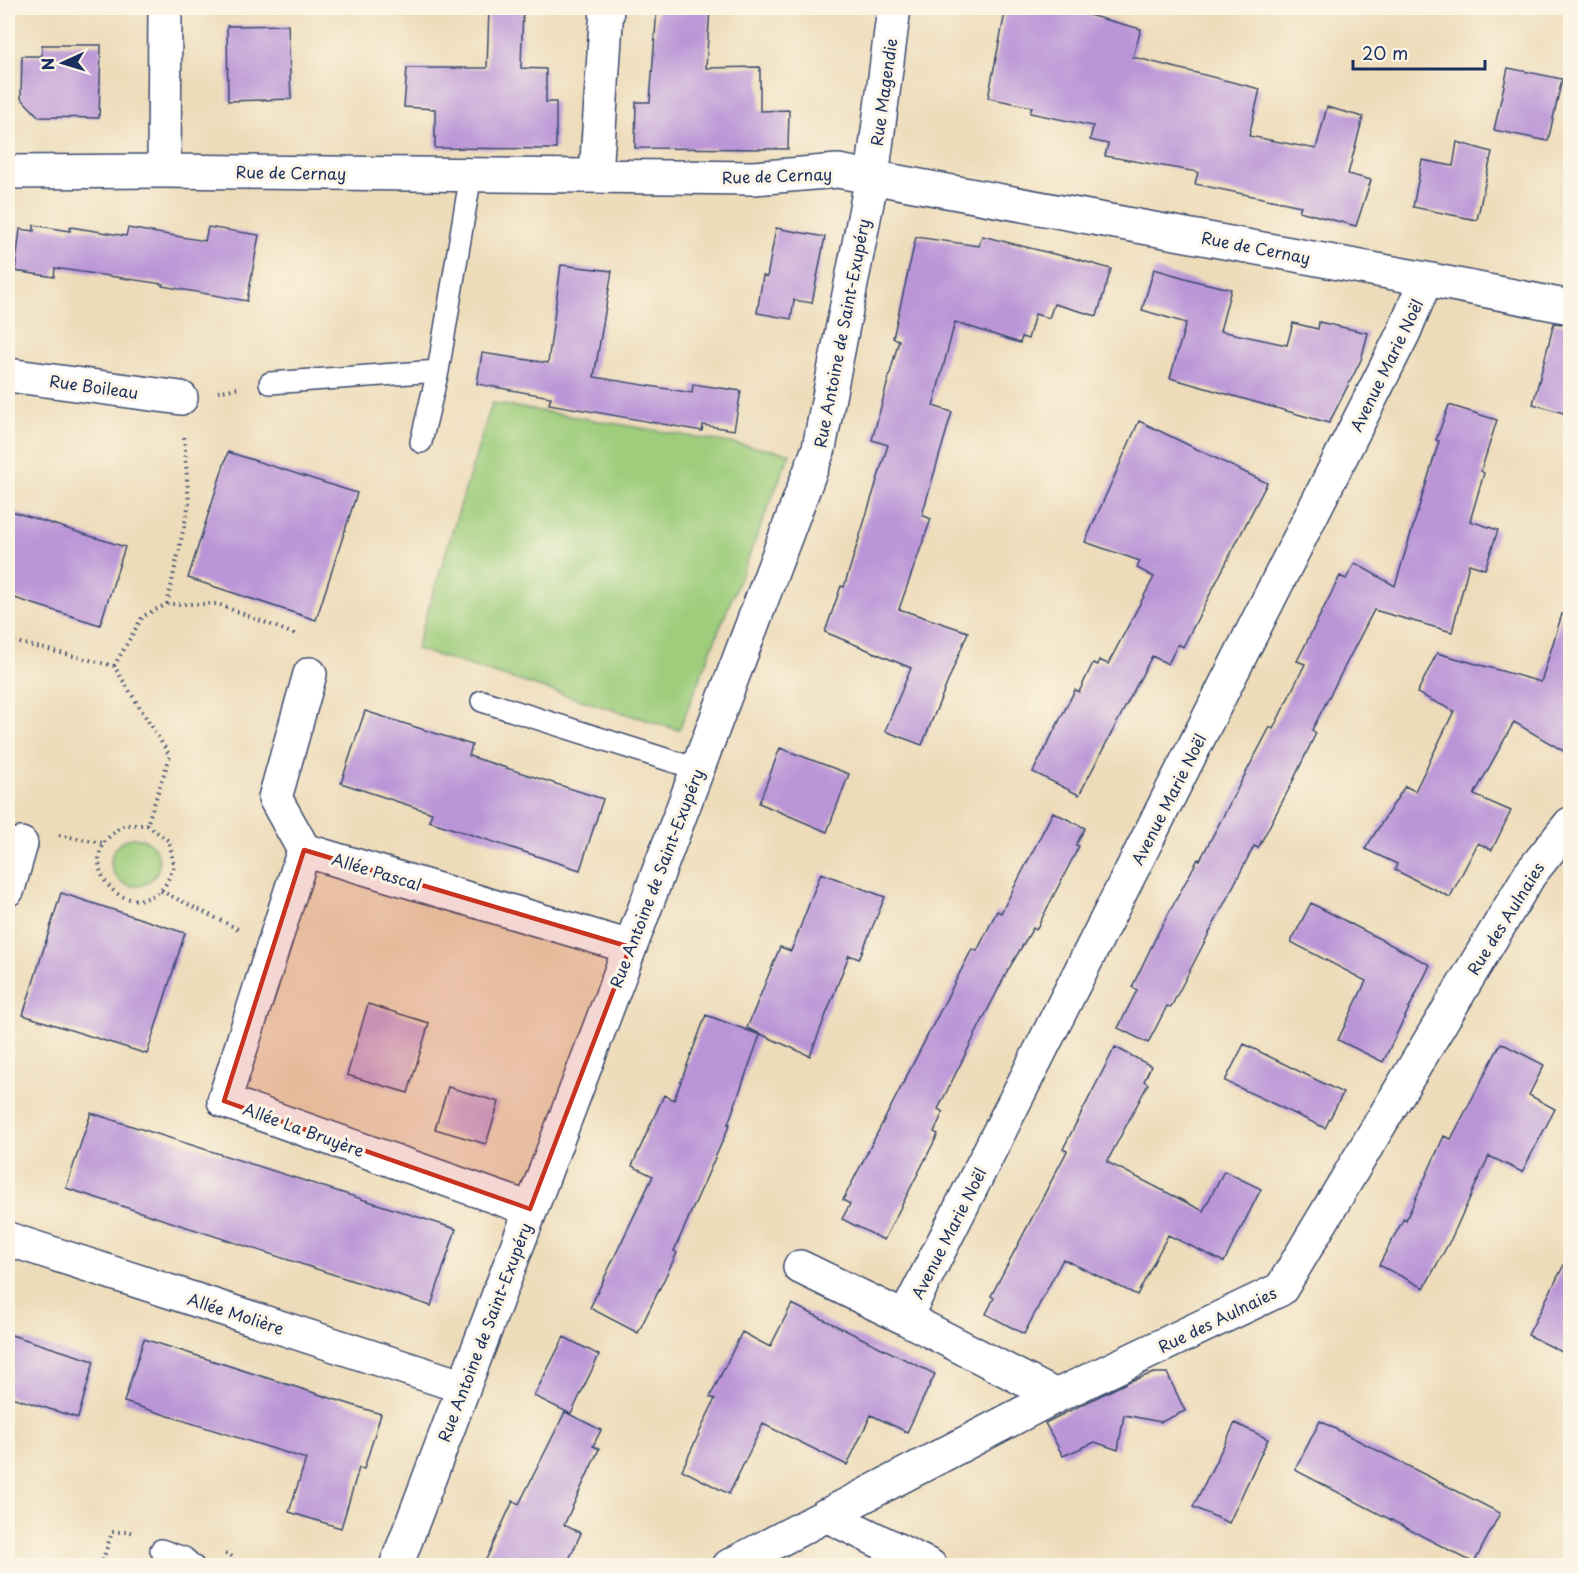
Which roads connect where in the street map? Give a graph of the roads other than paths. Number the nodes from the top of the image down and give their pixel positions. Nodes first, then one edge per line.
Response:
1 (165, 8) edge
2 (607, 8) edge
3 (894, 8) edge
4 (164, 171) junction
5 (8, 172) edge
6 (471, 174) junction
7 (596, 175) junction
8 (872, 177) junction
9 (1426, 279) junction
10 (1570, 307) edge
11 (438, 371) junction
12 (8, 375) edge
13 (270, 383) road end
14 (181, 398) road end
15 (421, 442) dead end
16 (310, 674) road end
17 (482, 700) dead end
18 (697, 769) junction
19 (1570, 824) edge
20 (21, 844) dead end
21 (303, 850) junction
22 (8, 889) edge
23 (630, 947) junction
24 (530, 1209) junction
25 (8, 1239) edge
26 (800, 1267) dead end
27 (906, 1318) junction
28 (464, 1387) junction
29 (1056, 1396) junction
30 (826, 1515) junction
31 (161, 1550) dead end
32 (193, 1566) edge
33 (396, 1566) edge
34 (729, 1566) edge
35 (930, 1566) edge

1 - 4 street
2 - 7 street
3 - 8 street, Rue Magendie
4 - 5 street, Rue de Cernay
4 - 6 street, Rue de Cernay
6 - 7 street, Rue de Cernay
6 - 11 lane
7 - 8 street, Rue de Cernay
8 - 9 street, Rue de Cernay
8 - 18 street, Rue Antoine de Saint-Exupéry
9 - 10 street, Rue de Cernay
9 - 27 street, Avenue Marie Noël
11 - 13 lane
11 - 15 lane
12 - 14 street, Rue Boileau
16 - 21 street
17 - 18 lane
18 - 23 street, Rue Antoine de Saint-Exupéry
19 - 29 street, Rue des Aulnaies
20 - 22 street
21 - 23 street, Allée Pascal
21 - 24 street, Allée La Bruyère
23 - 24 street, Rue Antoine de Saint-Exupéry
24 - 28 street, Rue Antoine de Saint-Exupéry
25 - 28 street, Allée Molière
26 - 27 street, Avenue Marie Noël
27 - 29 street, Avenue Marie Noël
28 - 33 street, Rue Antoine de Saint-Exupéry
29 - 30 street, Rue des Aulnaies
30 - 34 street, Rue des Aulnaies
30 - 35 street
31 - 32 lane

